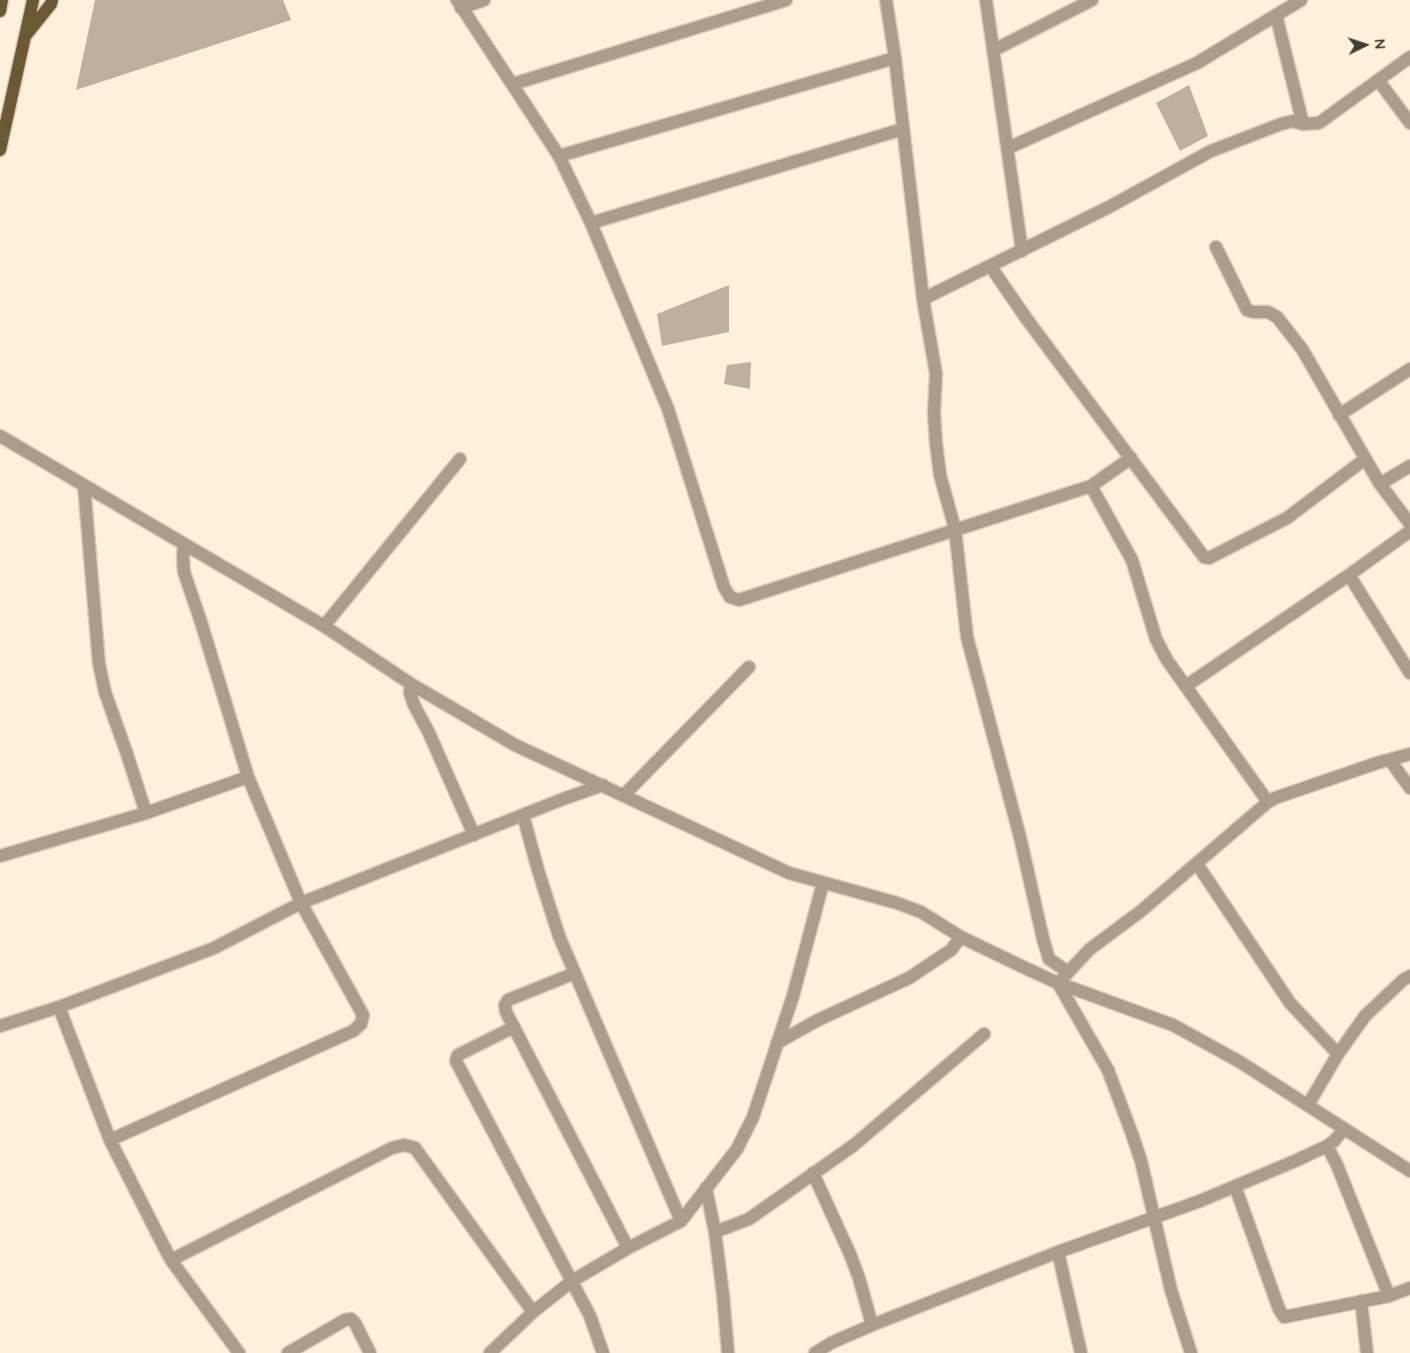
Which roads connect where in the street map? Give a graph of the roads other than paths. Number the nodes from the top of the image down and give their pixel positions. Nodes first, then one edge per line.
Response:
1 (2, 0) edge
2 (33, 0) edge
3 (52, 0) edge
4 (484, 0) edge
5 (786, 0) edge
6 (886, 0) edge
7 (986, 0) edge
8 (1092, 0) edge
9 (1301, 0) edge
10 (459, 4) edge
11 (0, 11) edge
12 (1276, 15) junction
13 (25, 37) junction
14 (994, 50) junction
15 (1410, 57) edge
16 (896, 58) junction
17 (1378, 80) junction
18 (513, 84) junction
19 (1410, 123) edge
20 (1303, 124) junction
21 (903, 129) junction
22 (1008, 148) junction
23 (0, 150) edge
24 (559, 156) junction
25 (591, 223) junction
26 (1216, 246) dead end
27 (1022, 251) junction
28 (991, 267) junction
29 (923, 299) junction
30 (1410, 369) edge
31 (1339, 415) junction
32 (0, 436) edge
33 (1131, 458) junction
34 (460, 459) dead end
35 (1365, 459) junction
36 (1410, 466) edge
37 (1380, 484) junction
38 (84, 485) junction
39 (1091, 486) junction
40 (1410, 524) edge
41 (955, 529) junction
42 (1410, 531) edge
43 (184, 544) junction
44 (1349, 575) junction
45 (324, 626) junction
46 (748, 667) dead end
47 (1410, 673) edge
48 (411, 684) junction
49 (1186, 686) junction
50 (1410, 754) edge
51 (1390, 760) junction
52 (248, 777) junction
53 (603, 785) junction
54 (1410, 788) edge
55 (624, 796) junction
56 (1268, 802) junction
57 (146, 813) junction
58 (523, 815) junction
59 (474, 835) junction
60 (0, 856) edge
61 (1197, 864) junction
62 (823, 883) junction
63 (301, 903) junction
64 (962, 937) junction
65 (1068, 972) junction
66 (575, 973) junction
67 (1410, 976) edge
68 (1058, 983) junction
69 (59, 1007) junction
70 (0, 1026) edge
71 (514, 1027) junction
72 (984, 1034) dead end
73 (777, 1043) junction
74 (1338, 1054) junction
75 (1308, 1105) junction
76 (1344, 1129) junction
77 (110, 1140) junction
78 (1327, 1146) junction
79 (1410, 1171) edge
80 (813, 1173) junction
81 (1236, 1186) junction
82 (706, 1188) junction
83 (1154, 1218) junction
84 (682, 1220) junction
85 (715, 1232) junction
86 (628, 1248) junction
87 (1058, 1252) junction
88 (172, 1260) junction
89 (572, 1281) junction
90 (1410, 1288) edge
91 (1389, 1296) junction
92 (1362, 1301) junction
93 (532, 1312) junction
94 (872, 1325) junction
95 (1364, 1352) edge
96 (238, 1353) edge
97 (288, 1353) edge
98 (370, 1353) edge
99 (490, 1353) edge
100 (603, 1353) edge
101 (728, 1353) edge
102 (815, 1353) edge
103 (1081, 1353) edge
104 (1191, 1353) edge

1 - 11 main road
2 - 13 main road
3 - 13 main road
4 - 10 street
5 - 18 street
6 - 16 street
7 - 14 street
8 - 14 street
9 - 12 street
10 - 18 street
12 - 20 street
12 - 22 street
13 - 23 main road
14 - 22 street
15 - 17 street
16 - 21 street
16 - 24 street
17 - 19 street
17 - 20 street
18 - 24 street
20 - 27 street
21 - 25 street
21 - 29 street
22 - 27 street
24 - 25 street
25 - 41 street
26 - 31 street
27 - 28 street
28 - 29 street
28 - 33 street
29 - 41 street
30 - 31 street
31 - 35 street
32 - 38 street
33 - 35 street
33 - 39 street
34 - 45 street
35 - 37 street
36 - 37 street
37 - 40 street
38 - 43 street
38 - 57 street
39 - 41 street
39 - 49 street
41 - 65 street
42 - 44 street
43 - 45 street
43 - 52 street
44 - 47 street
44 - 49 street
45 - 48 street
46 - 55 street
48 - 53 street
48 - 59 street
49 - 56 street
50 - 51 street
51 - 54 street
51 - 56 street
52 - 57 street
52 - 63 street
53 - 55 street
53 - 58 street
55 - 62 street
56 - 61 street
57 - 60 street
58 - 59 street
58 - 66 street
59 - 63 street
61 - 65 street
61 - 74 street
62 - 64 street
62 - 73 street
63 - 69 street
63 - 77 street
64 - 68 street
64 - 73 street
65 - 68 street
66 - 71 street
66 - 84 street
67 - 74 street
68 - 75 street
68 - 83 street
69 - 70 street
69 - 77 street
71 - 86 street
71 - 89 street
72 - 80 street
73 - 82 street
74 - 75 street
75 - 76 street
76 - 78 street
76 - 79 street
77 - 88 street
78 - 81 street
78 - 91 street
80 - 85 street
80 - 94 street
81 - 83 street
81 - 92 street
82 - 84 street
82 - 85 street
83 - 87 street
83 - 104 street
84 - 86 street
85 - 101 street
86 - 89 street
87 - 94 street
87 - 103 street
88 - 93 street
88 - 96 street
89 - 93 street
89 - 100 street
90 - 91 street
91 - 92 street
92 - 95 street
93 - 99 street
94 - 102 street
97 - 98 street

